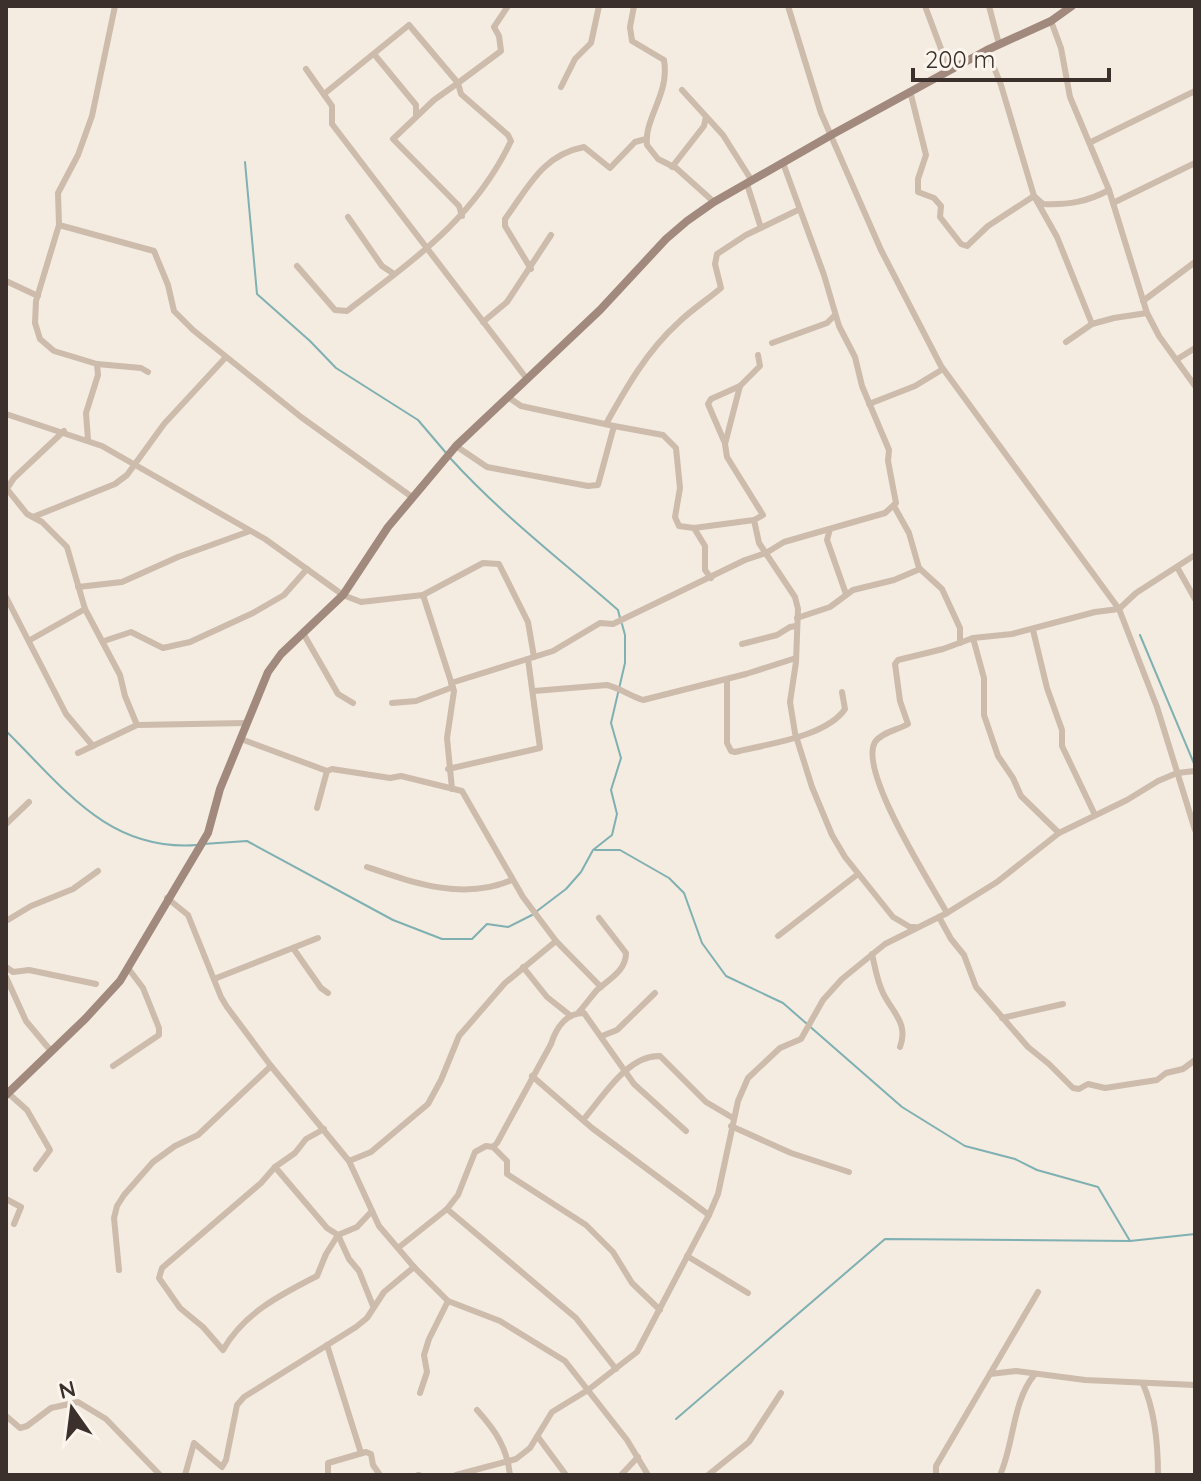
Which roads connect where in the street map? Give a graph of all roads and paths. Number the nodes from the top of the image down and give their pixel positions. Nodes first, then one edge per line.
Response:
1 (115, 6) edge
2 (508, 6) edge
3 (599, 6) edge
4 (634, 6) edge
5 (788, 6) edge
6 (925, 6) edge
7 (989, 6) edge
8 (1068, 7) edge
9 (1051, 21) junction
10 (999, 44) junction
11 (987, 50) junction
12 (374, 54) junction
13 (306, 69) dead end
14 (949, 70) junction
15 (458, 83) junction
16 (561, 87) dead end
17 (682, 90) dead end
18 (910, 91) junction
19 (1195, 91) edge
20 (324, 94) junction
21 (416, 116) junction
22 (706, 117) junction
23 (833, 134) junction
24 (646, 139) junction
25 (1091, 142) junction
26 (783, 163) junction
27 (1195, 163) edge
28 (672, 167) junction
29 (750, 183) junction
30 (1109, 190) junction
31 (1034, 196) junction
32 (714, 202) junction
33 (1113, 203) junction
34 (798, 210) junction
35 (462, 216) junction
36 (348, 217) dead end
37 (59, 225) junction
38 (761, 228) junction
39 (551, 235) dead end
40 (429, 249) junction
41 (1195, 262) edge
42 (297, 266) dead end
43 (531, 269) junction
44 (394, 274) junction
45 (6, 281) edge
46 (38, 296) junction
47 (1143, 301) junction
48 (1147, 313) junction
49 (835, 315) junction
50 (483, 322) junction
51 (1092, 324) junction
52 (1066, 342) dead end
53 (772, 343) dead end
54 (1195, 348) edge
55 (758, 355) dead end
56 (226, 357) junction
57 (1176, 360) junction
58 (97, 364) junction
59 (943, 369) junction
60 (148, 372) dead end
61 (527, 379) junction
62 (740, 386) junction
63 (1195, 386) edge
64 (508, 397) junction
65 (869, 404) junction
66 (6, 414) edge
67 (610, 425) junction
68 (64, 431) junction
69 (88, 440) junction
70 (725, 444) junction
71 (454, 448) junction
72 (136, 465) junction
73 (7, 486) edge
74 (412, 497) junction
75 (894, 506) junction
76 (33, 517) junction
77 (754, 520) junction
78 (694, 528) junction
79 (830, 529) junction
80 (250, 531) junction
81 (766, 553) junction
82 (1195, 555) edge
83 (1177, 567) junction
84 (307, 569) junction
85 (920, 569) junction
86 (711, 578) junction
87 (78, 587) junction
88 (846, 594) junction
89 (343, 595) junction
90 (423, 595) junction
91 (6, 597) edge
92 (1195, 599) edge
93 (85, 609) junction
94 (1119, 609) junction
95 (797, 618) junction
96 (796, 626) junction
97 (1033, 630) junction
98 (303, 633) junction
99 (973, 638) junction
100 (30, 640) junction
101 (104, 641) junction
102 (960, 643) junction
103 (742, 644) dead end
104 (531, 658) junction
105 (796, 658) junction
106 (727, 679) junction
107 (452, 685) junction
108 (534, 691) junction
109 (842, 692) dead end
110 (353, 703) dead end
111 (392, 703) dead end
112 (247, 723) junction
113 (137, 725) junction
114 (797, 737) junction
115 (241, 739) junction
116 (93, 746) junction
117 (78, 753) dead end
118 (448, 769) junction
119 (327, 771) junction
120 (1195, 771) edge
121 (1177, 773) junction
122 (452, 789) junction
123 (29, 802) dead end
124 (317, 808) dead end
125 (1095, 815) junction
126 (6, 824) edge
127 (1195, 830) edge
128 (1059, 833) junction
129 (367, 867) dead end
130 (98, 871) dead end
131 (858, 874) junction
132 (512, 880) junction
133 (167, 898) junction
134 (947, 913) junction
135 (939, 917) junction
136 (599, 918) dead end
137 (6, 921) edge
138 (915, 927) junction
139 (778, 936) dead end
140 (318, 938) dead end
141 (556, 941) junction
142 (293, 948) junction
143 (872, 954) junction
144 (6, 967) edge
145 (523, 967) junction
146 (128, 968) junction
147 (6, 977) edge
148 (214, 979) junction
149 (96, 984) dead end
150 (601, 987) junction
151 (328, 993) dead end
152 (655, 993) dead end
153 (1063, 1004) dead end
154 (579, 1012) junction
155 (571, 1016) junction
156 (1002, 1018) junction
157 (602, 1036) junction
158 (900, 1047) dead end
159 (51, 1051) junction
160 (1194, 1064) edge
161 (113, 1066) dead end
162 (271, 1066) junction
163 (623, 1070) junction
164 (532, 1076) junction
165 (7, 1094) edge
166 (733, 1118) junction
167 (583, 1120) junction
168 (731, 1126) junction
169 (324, 1129) junction
170 (686, 1131) dead end
171 (493, 1147) junction
172 (349, 1161) junction
173 (275, 1167) junction
174 (36, 1169) dead end
175 (849, 1172) dead end
176 (6, 1199) edge
177 (447, 1209) junction
178 (372, 1211) junction
179 (709, 1215) junction
180 (14, 1224) dead end
181 (338, 1235) junction
182 (398, 1248) junction
183 (687, 1256) junction
184 (414, 1267) junction
185 (119, 1270) dead end
186 (1038, 1292) dead end
187 (748, 1293) dead end
188 (448, 1301) junction
189 (373, 1306) junction
190 (660, 1310) junction
191 (327, 1345) junction
192 (616, 1369) junction
193 (990, 1374) junction
194 (1035, 1374) junction
195 (1143, 1384) junction
196 (1195, 1385) edge
197 (588, 1390) junction
198 (420, 1393) dead end
199 (781, 1393) dead end
200 (477, 1410) dead end
201 (6, 1416) edge
202 (538, 1437) junction
203 (361, 1453) junction
204 (638, 1457) junction
205 (509, 1462) junction
206 (160, 1475) edge
207 (185, 1475) edge
208 (328, 1475) edge
209 (379, 1475) edge
210 (456, 1475) edge
211 (510, 1475) edge
212 (566, 1475) edge
213 (621, 1475) edge
214 (648, 1475) edge
215 (708, 1475) edge
216 (936, 1475) edge
217 (1000, 1475) edge
218 (1158, 1475) edge

1 - 37 street
2 - 15 street
3 - 16 street
4 - 24 street
5 - 23 street
6 - 14 street
7 - 10 street
8 - 9 street
9 - 10 street
9 - 25 street
10 - 11 street
11 - 14 street
11 - 31 street
12 - 15 street
12 - 20 street
12 - 21 street
13 - 20 street
14 - 18 street
15 - 21 street
15 - 35 street
17 - 22 street
18 - 23 street
18 - 31 street
19 - 25 street
20 - 40 street
21 - 35 street
22 - 28 street
22 - 29 street
23 - 26 street
23 - 59 street
24 - 28 street
24 - 43 street
25 - 30 street
26 - 29 street
26 - 34 street
27 - 33 street
28 - 32 street
29 - 32 street
29 - 38 street
30 - 31 street
30 - 33 street
31 - 51 street
32 - 61 street
33 - 47 street
34 - 38 street
34 - 49 street
35 - 40 street
36 - 44 street
37 - 46 street
37 - 56 street
38 - 67 street
39 - 43 street
40 - 44 street
40 - 50 street
41 - 47 street
42 - 44 street
43 - 50 street
45 - 46 street
46 - 58 street
47 - 48 street
48 - 51 street
48 - 57 street
49 - 53 street
49 - 65 street
50 - 61 street
51 - 52 street
54 - 57 street
55 - 62 street
56 - 72 street
56 - 74 street
57 - 63 street
58 - 60 street
58 - 69 street
59 - 65 street
59 - 94 street
61 - 64 street
62 - 70 street
62 - 70 street
64 - 67 street
64 - 71 street
65 - 75 street
66 - 68 street
67 - 71 street
67 - 78 street
68 - 69 street
68 - 73 street
69 - 72 street
70 - 77 street
71 - 74 street
72 - 76 street
72 - 80 street
73 - 76 street
74 - 89 street
75 - 79 street
75 - 85 street
76 - 87 street
77 - 78 street
77 - 81 street
78 - 86 street
79 - 81 street
79 - 88 street
80 - 84 street
80 - 87 street
81 - 86 street
81 - 95 street
82 - 83 street
83 - 92 street
83 - 94 street
84 - 89 street
84 - 101 street
85 - 88 street
85 - 102 street
86 - 104 street
87 - 93 street
88 - 95 street
89 - 90 street
89 - 98 street
90 - 104 street
90 - 107 street
91 - 100 street
93 - 100 street
93 - 101 street
94 - 97 street
94 - 121 street
95 - 96 street
96 - 103 street
96 - 105 street
97 - 99 street
97 - 125 street
98 - 110 street
98 - 112 street
99 - 102 street
99 - 128 street
100 - 116 street
101 - 113 street
102 - 134 street
104 - 107 street
104 - 108 street
105 - 106 street
105 - 114 street
106 - 108 street
106 - 114 street
107 - 111 street
107 - 118 street
108 - 118 street
109 - 114 street
112 - 113 street
112 - 115 street
113 - 116 street
114 - 131 street
115 - 119 street
115 - 133 street
116 - 117 street
118 - 122 street
119 - 122 street
119 - 124 street
120 - 121 street
121 - 125 street
121 - 127 street
122 - 132 street
123 - 126 street
125 - 128 street
128 - 134 street
129 - 132 street
130 - 137 street
131 - 138 street
131 - 139 street
132 - 141 street
133 - 146 street
133 - 148 street
134 - 135 street
135 - 138 street
135 - 156 street
136 - 150 street
138 - 143 street
140 - 142 street
141 - 145 street
141 - 150 street
142 - 148 street
142 - 151 street
143 - 158 street
143 - 166 street
144 - 149 street
145 - 155 street
145 - 172 street
146 - 159 street
146 - 161 street
147 - 159 street
148 - 162 street
150 - 154 street
152 - 157 street
153 - 156 street
154 - 155 street
154 - 157 street
155 - 164 street
156 - 160 street
157 - 163 street
159 - 165 street
162 - 169 street
162 - 185 street
163 - 166 street
163 - 167 street
163 - 170 street
164 - 167 street
164 - 171 street
165 - 174 street
166 - 168 street
167 - 179 street
168 - 175 street
168 - 179 street
169 - 172 street
169 - 173 street
171 - 177 street
171 - 190 street
172 - 178 street
173 - 181 street
173 - 181 street
176 - 180 street
177 - 182 street
177 - 192 street
178 - 181 street
178 - 182 street
179 - 183 street
181 - 189 street
182 - 184 street
183 - 187 street
183 - 190 street
184 - 188 street
184 - 189 street
186 - 193 street
188 - 197 street
188 - 198 street
189 - 191 street
190 - 192 street
191 - 203 street
191 - 207 street
192 - 197 street
193 - 194 street
193 - 216 street
194 - 195 street
194 - 217 street
195 - 196 street
195 - 218 street
197 - 202 street
197 - 204 street
199 - 215 street
200 - 205 street
201 - 206 street
202 - 205 street
202 - 212 street
203 - 208 street
203 - 209 street
204 - 213 street
204 - 214 street
205 - 210 street
205 - 211 street

